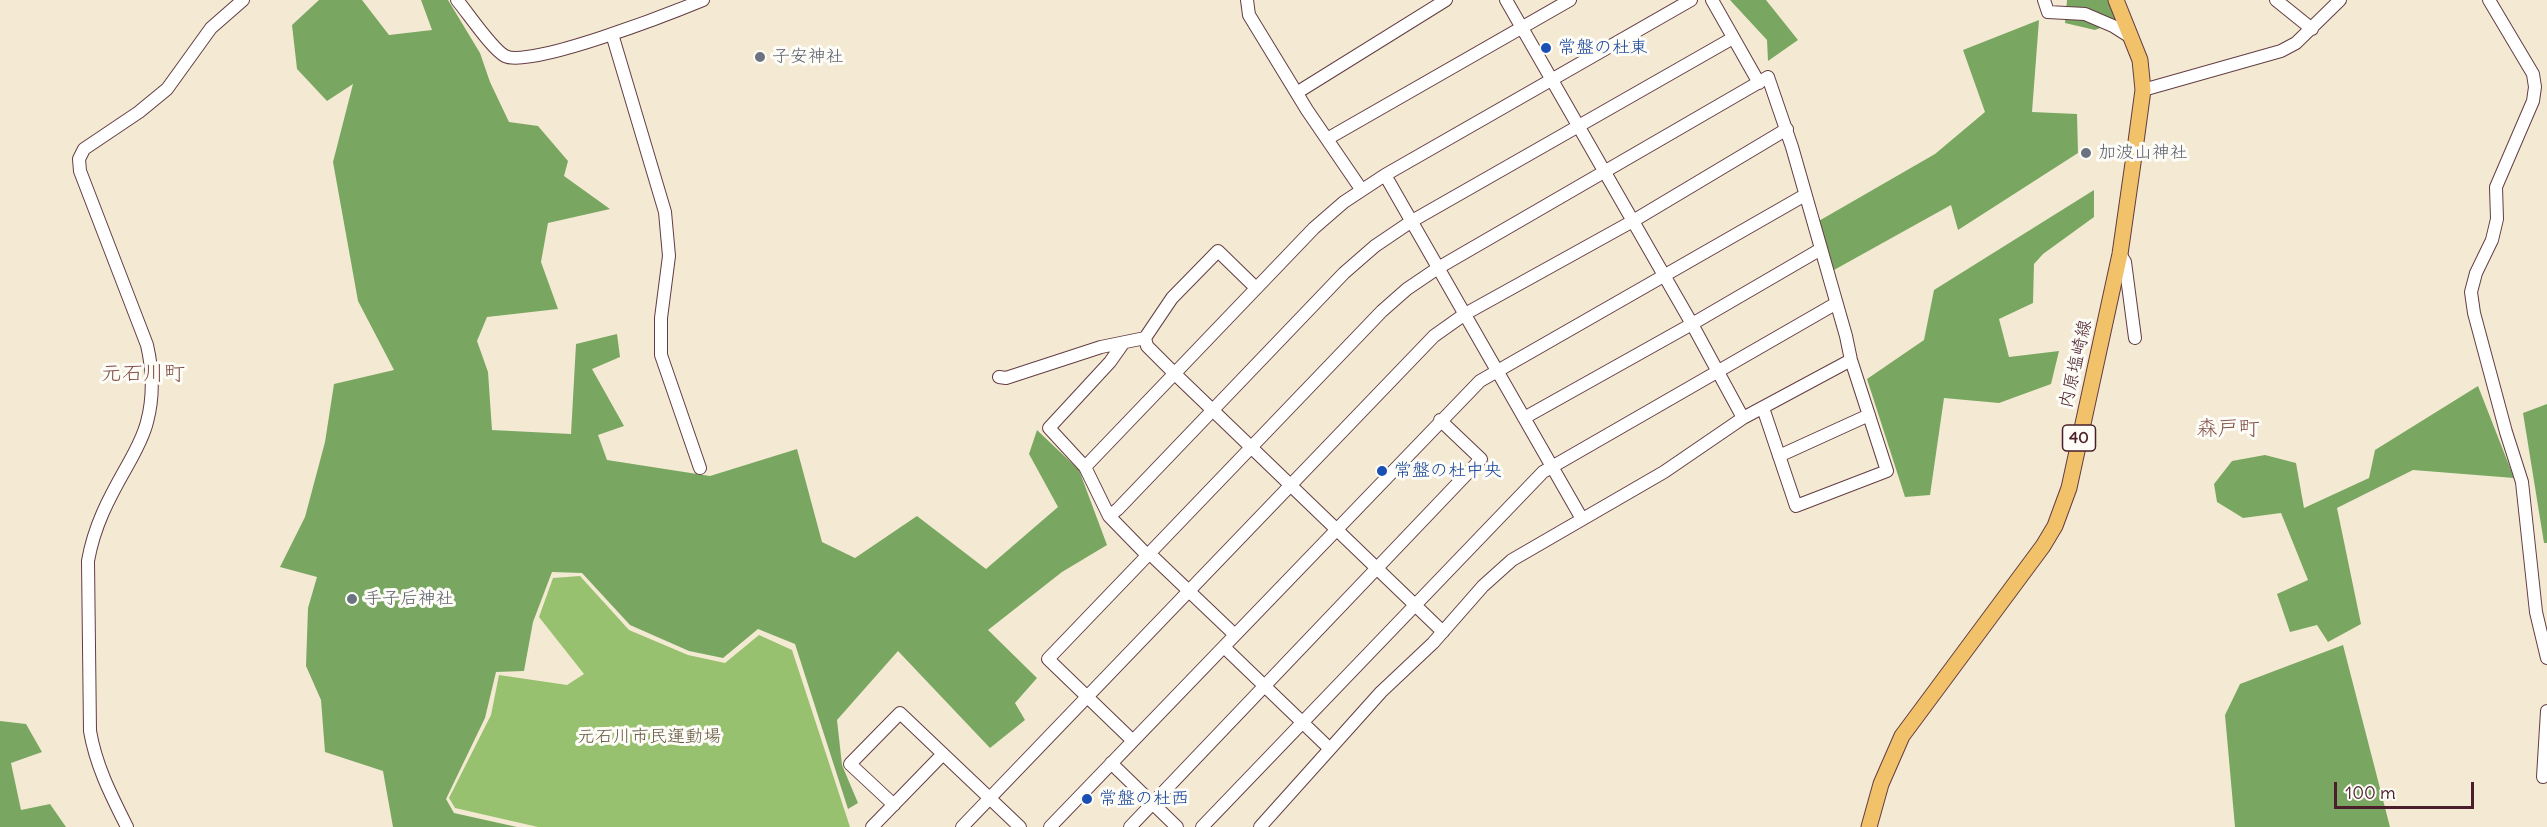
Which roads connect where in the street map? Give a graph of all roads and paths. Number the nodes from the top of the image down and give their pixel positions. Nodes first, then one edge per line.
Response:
1 (243, 0) edge
2 (457, 0) edge
3 (703, 0) edge
4 (1247, 0) edge
5 (1446, 0) edge
6 (1506, 0) edge
7 (1570, 0) edge
8 (1691, 0) edge
9 (1712, 0) edge
10 (2044, 0) edge
11 (2116, 0) edge
12 (2276, 0) edge
13 (2340, 0) edge
14 (2489, 0) edge
15 (1522, 29) junction
16 (2312, 29) junction
17 (612, 34) junction
18 (1733, 38) junction
19 (2132, 38) junction
20 (1551, 79) junction
21 (1759, 83) junction
22 (2143, 90) junction
23 (1298, 92) junction
24 (1578, 127) junction
25 (1787, 129) junction
26 (1327, 140) junction
27 (1605, 172) junction
28 (1385, 176) junction
29 (1361, 189) junction
30 (1805, 195) junction
31 (1412, 221) junction
32 (1633, 221) junction
33 (1821, 249) junction
34 (2120, 254) junction
35 (1438, 268) junction
36 (1664, 275) junction
37 (1256, 288) junction
38 (1835, 304) junction
39 (1465, 314) junction
40 (1692, 324) junction
41 (1145, 338) junction
42 (2135, 338) dead end
43 (1122, 345) junction
44 (1851, 360) junction
45 (1497, 370) junction
46 (1717, 370) junction
47 (1174, 373) junction
48 (999, 377) dead end
49 (1763, 408) junction
50 (1213, 411) junction
51 (1869, 415) junction
52 (1524, 418) junction
53 (1743, 418) junction
54 (1440, 420) junction
55 (1251, 448) junction
56 (1779, 456) junction
57 (1085, 466) junction
58 (1552, 467) junction
59 (700, 468) dead end
60 (1290, 485) junction
61 (1109, 516) junction
62 (1582, 519) junction
63 (1336, 529) junction
64 (1148, 554) junction
65 (1378, 568) junction
66 (1188, 592) junction
67 (1416, 605) junction
68 (1443, 632) junction
69 (1234, 635) junction
70 (1224, 647) junction
71 (2547, 658) edge
72 (1265, 686) junction
73 (1087, 697) junction
74 (2547, 711) edge
75 (1304, 723) junction
76 (1133, 741) junction
77 (1329, 748) junction
78 (942, 754) junction
79 (1111, 764) junction
80 (2544, 777) dead end
81 (990, 799) junction
82 (1153, 803) junction
83 (894, 805) junction
84 (127, 827) edge
85 (872, 827) edge
86 (962, 827) edge
87 (1020, 827) edge
88 (1050, 827) edge
89 (1130, 827) edge
90 (1177, 827) edge
91 (1202, 827) edge
92 (1260, 827) edge
93 (1869, 827) edge

1 - 84 street
2 - 17 street
3 - 17 street
4 - 23 street
5 - 23 street
6 - 15 street
7 - 15 street
8 - 20 street
9 - 18 street
10 - 19 street
11 - 19 main road, 内原塩崎線 / 40
12 - 16 street
13 - 16 street
14 - 71 street
15 - 20 street
15 - 26 street
16 - 22 street
17 - 59 street
18 - 21 street
18 - 24 street
19 - 22 main road, 内原塩崎線 / 40
20 - 24 street
20 - 28 street
21 - 25 street
21 - 27 street
22 - 34 main road, 内原塩崎線 / 40
23 - 26 street
24 - 27 street
24 - 31 street
25 - 30 street
25 - 32 street
26 - 29 street
27 - 32 street
27 - 35 street
28 - 29 street
28 - 31 street
29 - 37 street
30 - 33 street
30 - 36 street
31 - 35 street
31 - 50 street
32 - 36 street
32 - 39 street
33 - 38 street
33 - 40 street
34 - 42 street
34 - 93 main road, 内原塩崎線 / 40
35 - 39 street
35 - 55 street
36 - 40 street
36 - 45 street
37 - 41 street
37 - 47 street
38 - 44 street
38 - 46 street
39 - 45 street
39 - 60 street
40 - 46 street
40 - 52 street
41 - 43 street
41 - 47 street
43 - 48 street
43 - 57 street
44 - 49 street
44 - 51 street
45 - 52 street
45 - 54 street
46 - 53 street
46 - 58 street
47 - 50 street
47 - 57 street
49 - 53 street
49 - 56 street
50 - 55 street
50 - 61 street
51 - 56 street
51 - 56 street
52 - 58 street
53 - 62 street
54 - 63 street
54 - 65 street
55 - 60 street
55 - 64 street
57 - 61 street
58 - 62 street
58 - 67 street
60 - 63 street
60 - 66 street
61 - 64 street
62 - 68 street
63 - 65 street
63 - 69 street
64 - 66 street
64 - 73 street
65 - 67 street
65 - 72 street
66 - 69 street
66 - 73 street
67 - 68 street
67 - 75 street
68 - 77 street
69 - 70 street
70 - 72 street
70 - 76 street
72 - 75 street
72 - 82 street
73 - 76 street
73 - 81 street
74 - 80 street
75 - 77 street
75 - 91 street
76 - 79 street
77 - 92 street
78 - 81 street
78 - 83 street
78 - 83 street
79 - 82 street
79 - 88 street
81 - 86 street
81 - 87 street
82 - 89 street
82 - 90 street
83 - 85 street

